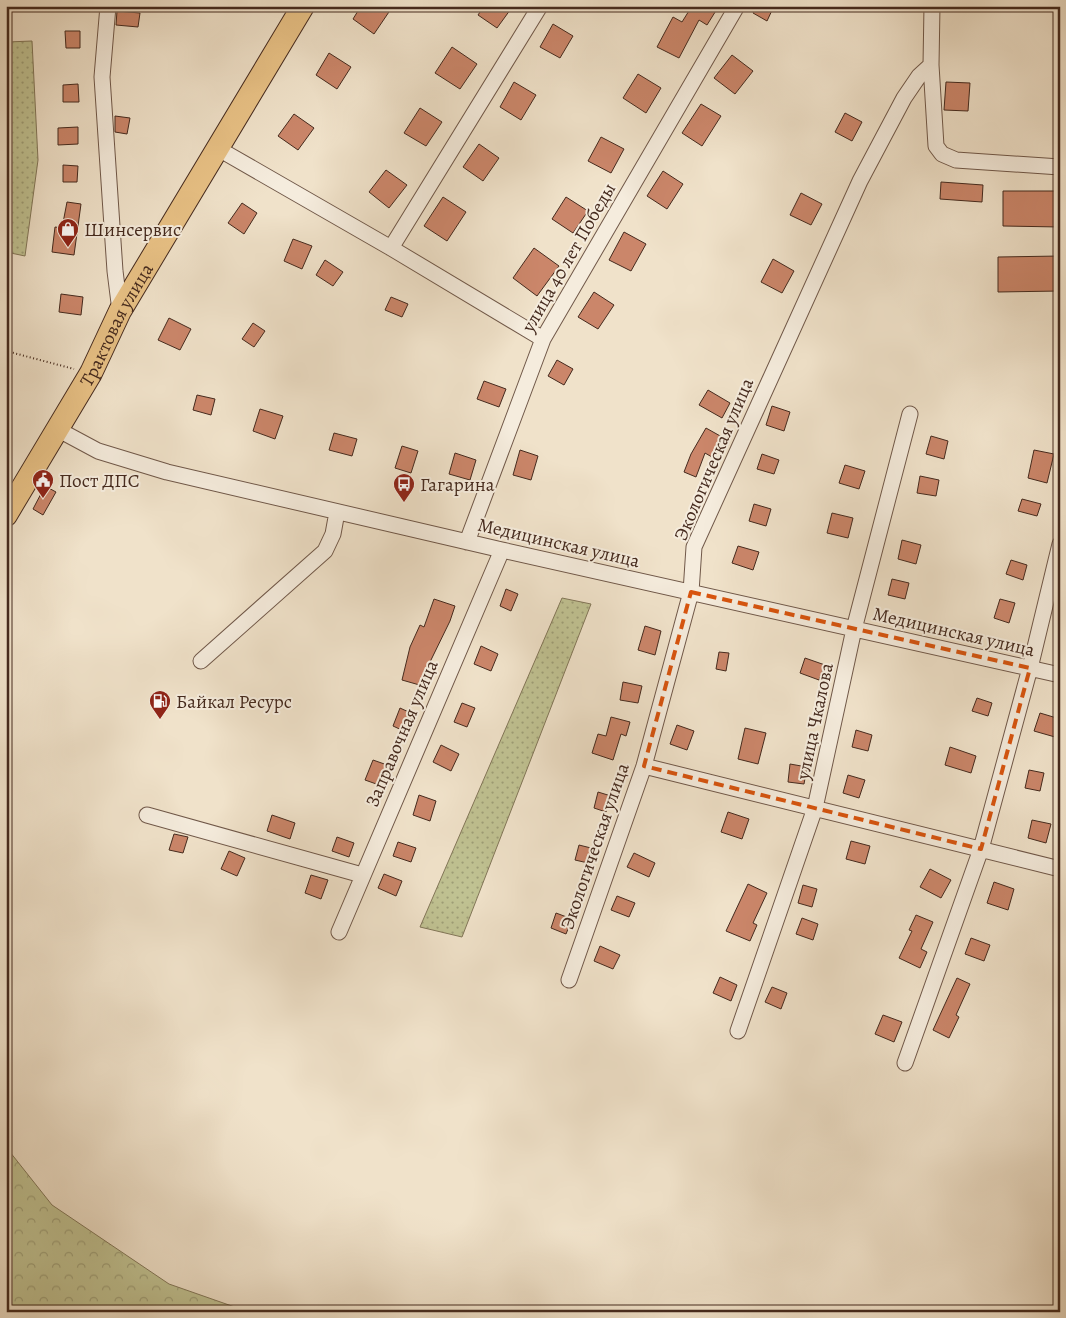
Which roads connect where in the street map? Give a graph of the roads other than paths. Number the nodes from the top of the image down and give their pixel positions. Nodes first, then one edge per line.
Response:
1 (108, 6) edge
2 (303, 6) edge
3 (540, 6) edge
4 (737, 6) edge
5 (932, 6) edge
6 (931, 65) junction
7 (217, 148) junction
8 (1060, 167) edge
9 (391, 248) junction
10 (120, 311) junction
11 (543, 339) junction
12 (910, 414) dead end
13 (57, 429) junction
14 (337, 512) junction
15 (6, 516) edge
16 (467, 542) junction
17 (1060, 544) edge
18 (502, 550) junction
19 (691, 592) junction
20 (854, 629) junction
21 (201, 661) dead end
22 (1030, 668) junction
23 (1060, 675) edge
24 (644, 766) junction
25 (815, 808) junction
26 (147, 815) dead end
27 (981, 849) junction
28 (1060, 869) edge
29 (362, 875) junction
30 (339, 932) dead end
31 (569, 980) dead end
32 (738, 1031) dead end
33 (904, 1063) dead end

1 - 10 street
2 - 7 highway, Трактовая улица
3 - 9 street
4 - 11 street, улица 40 лет Победы
5 - 6 street
6 - 8 street
6 - 19 street, Экологическая улица
7 - 9 street
7 - 10 highway, Трактовая улица
9 - 11 street
10 - 13 highway, Трактовая улица
11 - 16 street, улица 40 лет Победы
12 - 20 street, улица Чкалова
13 - 14 street, Медицинская улица
13 - 15 highway, Трактовая улица
14 - 16 street, Медицинская улица
14 - 21 street
16 - 18 street, Медицинская улица
17 - 22 street
18 - 19 street, Медицинская улица
18 - 29 street, Заправочная улица
19 - 20 street, Медицинская улица
19 - 24 street, Экологическая улица
20 - 22 street, Медицинская улица
20 - 25 street, улица Чкалова
22 - 23 street, Медицинская улица
22 - 27 street
24 - 25 street
24 - 31 street, Экологическая улица
25 - 27 street
25 - 32 street, улица Чкалова
26 - 29 street
27 - 28 street
27 - 33 street
29 - 30 street, Заправочная улица

